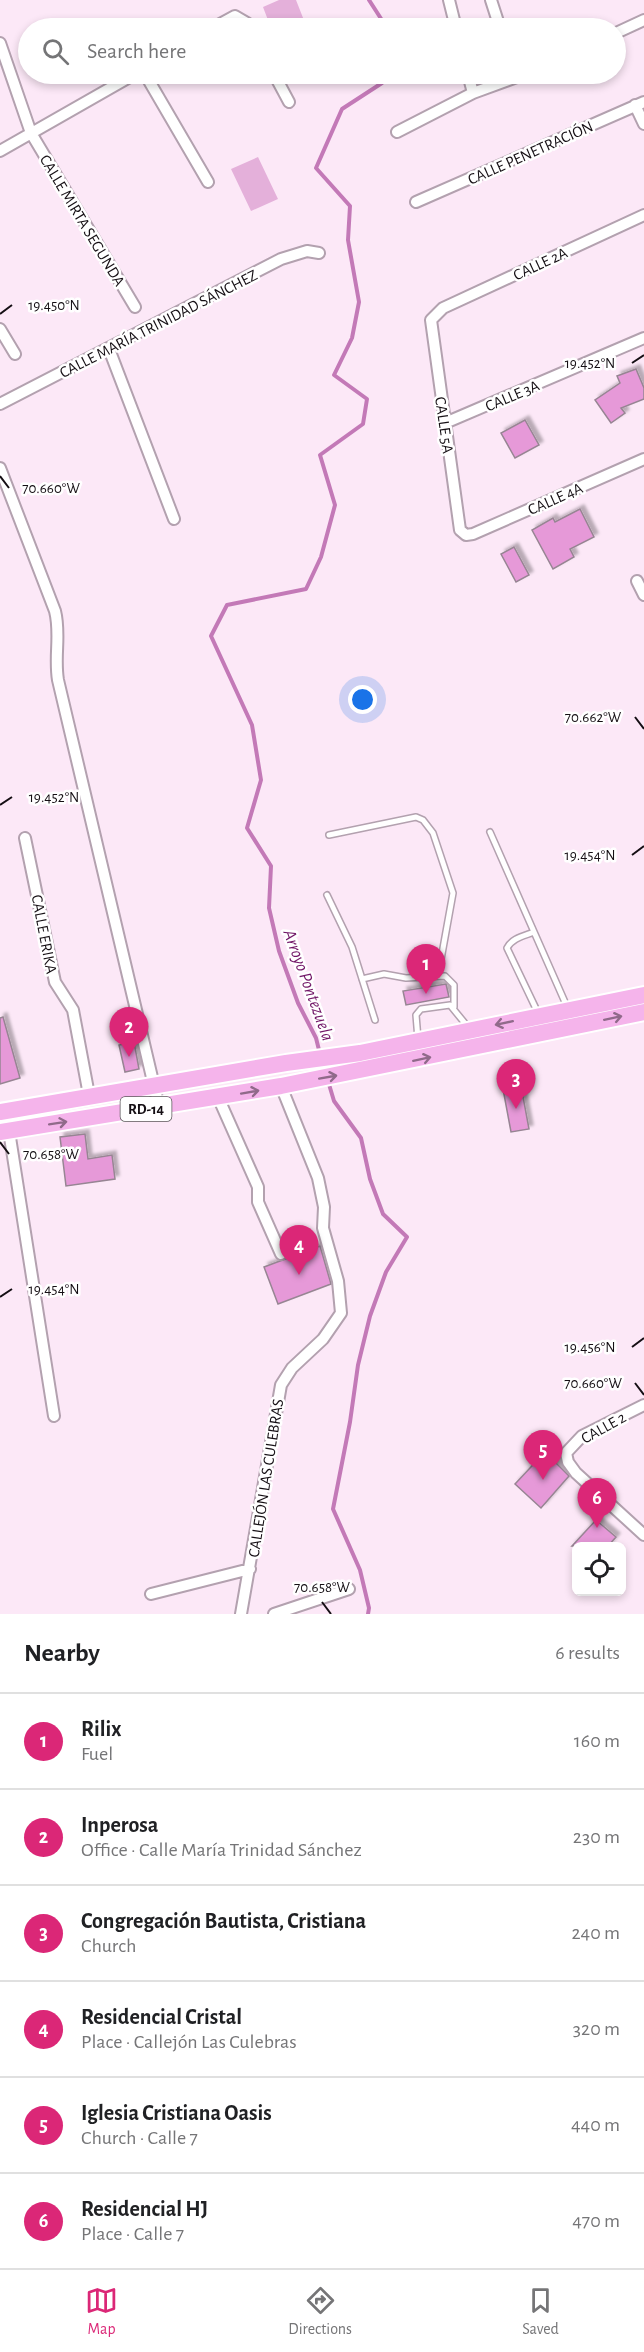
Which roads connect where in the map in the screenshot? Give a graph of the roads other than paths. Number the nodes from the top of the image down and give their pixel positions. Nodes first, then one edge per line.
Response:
1 (449, 0) edge
2 (491, 0) edge
3 (454, 18) edge
4 (497, 18) edge
5 (644, 20) edge
6 (626, 28) edge
7 (0, 43) edge
8 (117, 84) edge
9 (151, 84) edge
10 (279, 84) edge
11 (471, 84) edge
12 (496, 84) edge
13 (473, 93) junction
14 (289, 102) dead end
15 (640, 104) edge
16 (644, 124) edge
17 (397, 132) dead end
18 (31, 133) junction
19 (0, 151) edge
20 (208, 182) dead end
21 (416, 202) dead end
22 (644, 215) edge
23 (319, 253) dead end
24 (135, 307) dead end
25 (436, 313) joint
26 (0, 329) edge
27 (644, 338) edge
28 (109, 349) junction
29 (15, 354) dead end
30 (0, 405) edge
31 (445, 423) junction
32 (644, 459) edge
33 (0, 468) edge
34 (174, 519) dead end
35 (465, 535) joint
36 (637, 581) dead end
37 (644, 595) edge
38 (490, 832) dead end
39 (329, 835) dead end
40 (25, 838) dead end
41 (327, 896) dead end
42 (534, 932) junction
43 (438, 976) junction
44 (362, 979) junction
45 (644, 996) edge
46 (454, 1007) junction
47 (569, 1011) junction
48 (644, 1012) edge
49 (540, 1016) junction
50 (375, 1020) dead end
51 (471, 1030) junction
52 (418, 1041) junction
53 (286, 1085) junction
54 (155, 1086) junction
55 (89, 1095) junction
56 (218, 1097) junction
57 (159, 1107) junction
58 (0, 1112) edge
59 (4, 1132) edge
60 (281, 1254) dead end
61 (644, 1405) edge
62 (54, 1416) dead end
63 (644, 1535) edge
64 (250, 1569) junction
65 (349, 1589) dead end
66 (151, 1594) dead end
67 (242, 1614) edge
68 (274, 1614) edge

1 - 3 street
2 - 4 street
5 - 6 street
7 - 18 street, CALLE MIRTA SEGUNDA
8 - 18 street
9 - 20 street
10 - 14 street
11 - 13 street
12 - 13 street
13 - 17 street
15 - 16 street
15 - 21 street, CALLE PENETRACIÓN
18 - 19 street
18 - 24 street, CALLE MIRTA SEGUNDA
22 - 25 street, CALLE 2A
23 - 28 street, CALLE MARÍA TRINIDAD SÁNCHEZ
25 - 31 street, CALLE 5A
26 - 29 street
27 - 31 street, CALLE 3A
28 - 30 street, CALLE MARÍA TRINIDAD SÁNCHEZ
28 - 34 street
31 - 35 street, CALLE 5A
32 - 35 street, CALLE 4A
33 - 54 street
36 - 37 street
38 - 42 lane
39 - 43 lane
40 - 55 street, CALLE ERIKA
41 - 44 lane
42 - 47 lane
42 - 49 lane
43 - 44 lane
43 - 46 lane
44 - 50 lane
45 - 47 main road, RD-14
46 - 51 lane
46 - 52 lane
47 - 49 main road, RD-14
53 -> 48 main road, RD-14
49 -> 51 main road, RD-14
51 - 52 main road, RD-14
52 - 54 main road, RD-14
56 -> 53 main road, RD-14
53 - 64 street, CALLEJÓN LAS CULEBRAS
54 - 55 main road, RD-14
54 - 57 street
55 - 58 main road, RD-14
56 - 57 main road, RD-14
56 - 60 street
59 -> 57 main road, RD-14
59 - 62 street
61 - 63 street, CALLE 2
64 - 66 street
64 - 67 street, CALLEJÓN LAS CULEBRAS
65 - 68 street

